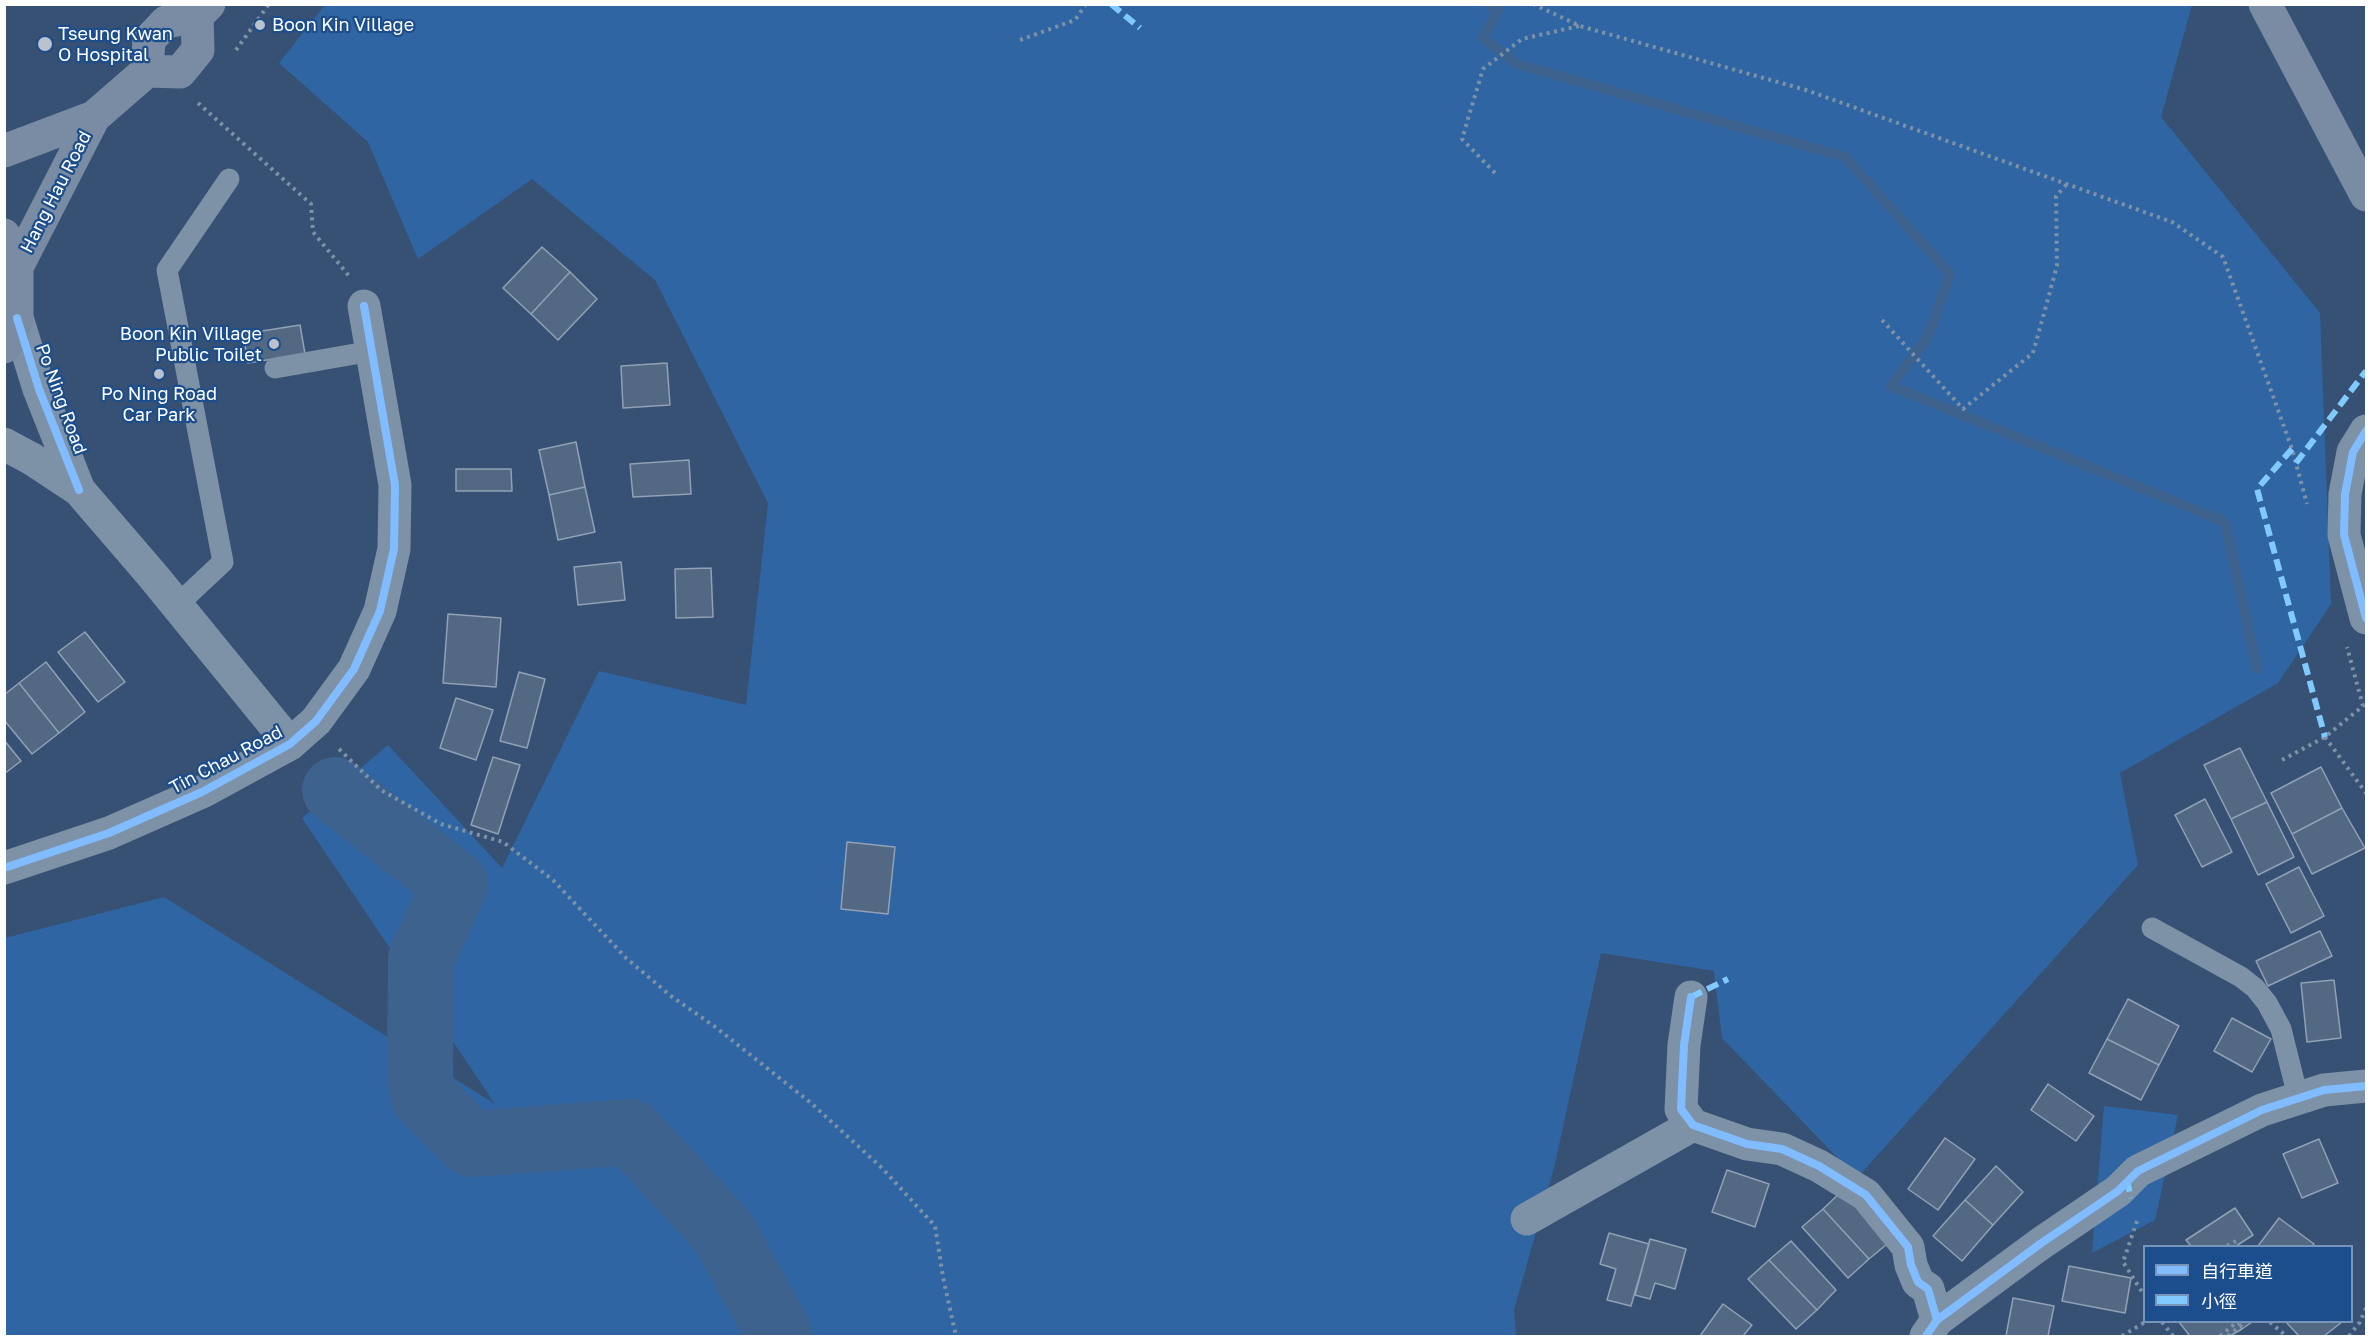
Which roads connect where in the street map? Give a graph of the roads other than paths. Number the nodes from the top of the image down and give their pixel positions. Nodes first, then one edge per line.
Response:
1 (2265, 4) edge
2 (203, 10) edge
3 (94, 117) junction
4 (4, 151) edge
5 (229, 179) dead end
6 (2367, 195) edge
7 (4, 235) edge
8 (17, 267) junction
9 (360, 296) road end
10 (18, 318) junction
11 (4, 347) edge
12 (372, 351) junction
13 (275, 368) dead end
14 (2367, 431) edge
15 (4, 444) edge
16 (79, 490) junction
17 (176, 606) junction
18 (2367, 618) edge
19 (290, 744) junction
20 (4, 868) edge
21 (2152, 928) dead end
22 (1691, 997) dead end
23 (2367, 1086) edge
24 (2298, 1097) junction
25 (1693, 1125) junction
26 (1527, 1219) dead end
27 (1932, 1332) edge

1 - 6 main road
2 - 3 main road, Hang Hau Road
3 - 4 main road, Hang Hau Road
3 - 8 main road, Hang Hau Road
5 - 17 lane
7 - 8 main road
8 - 10 main road
9 - 12 street, Tin Chau Road
10 - 11 main road
10 - 16 street, Po Ning Road
12 - 13 lane
12 - 19 street, Tin Chau Road
14 - 18 street
15 - 16 street, Po Ning Road
16 - 17 street, Po Ning Road
17 - 19 street, Po Ning Road
19 - 20 street, Tin Chau Road
21 - 24 lane
22 - 25 street
23 - 24 street
24 - 27 street
25 - 26 street
25 - 27 street

